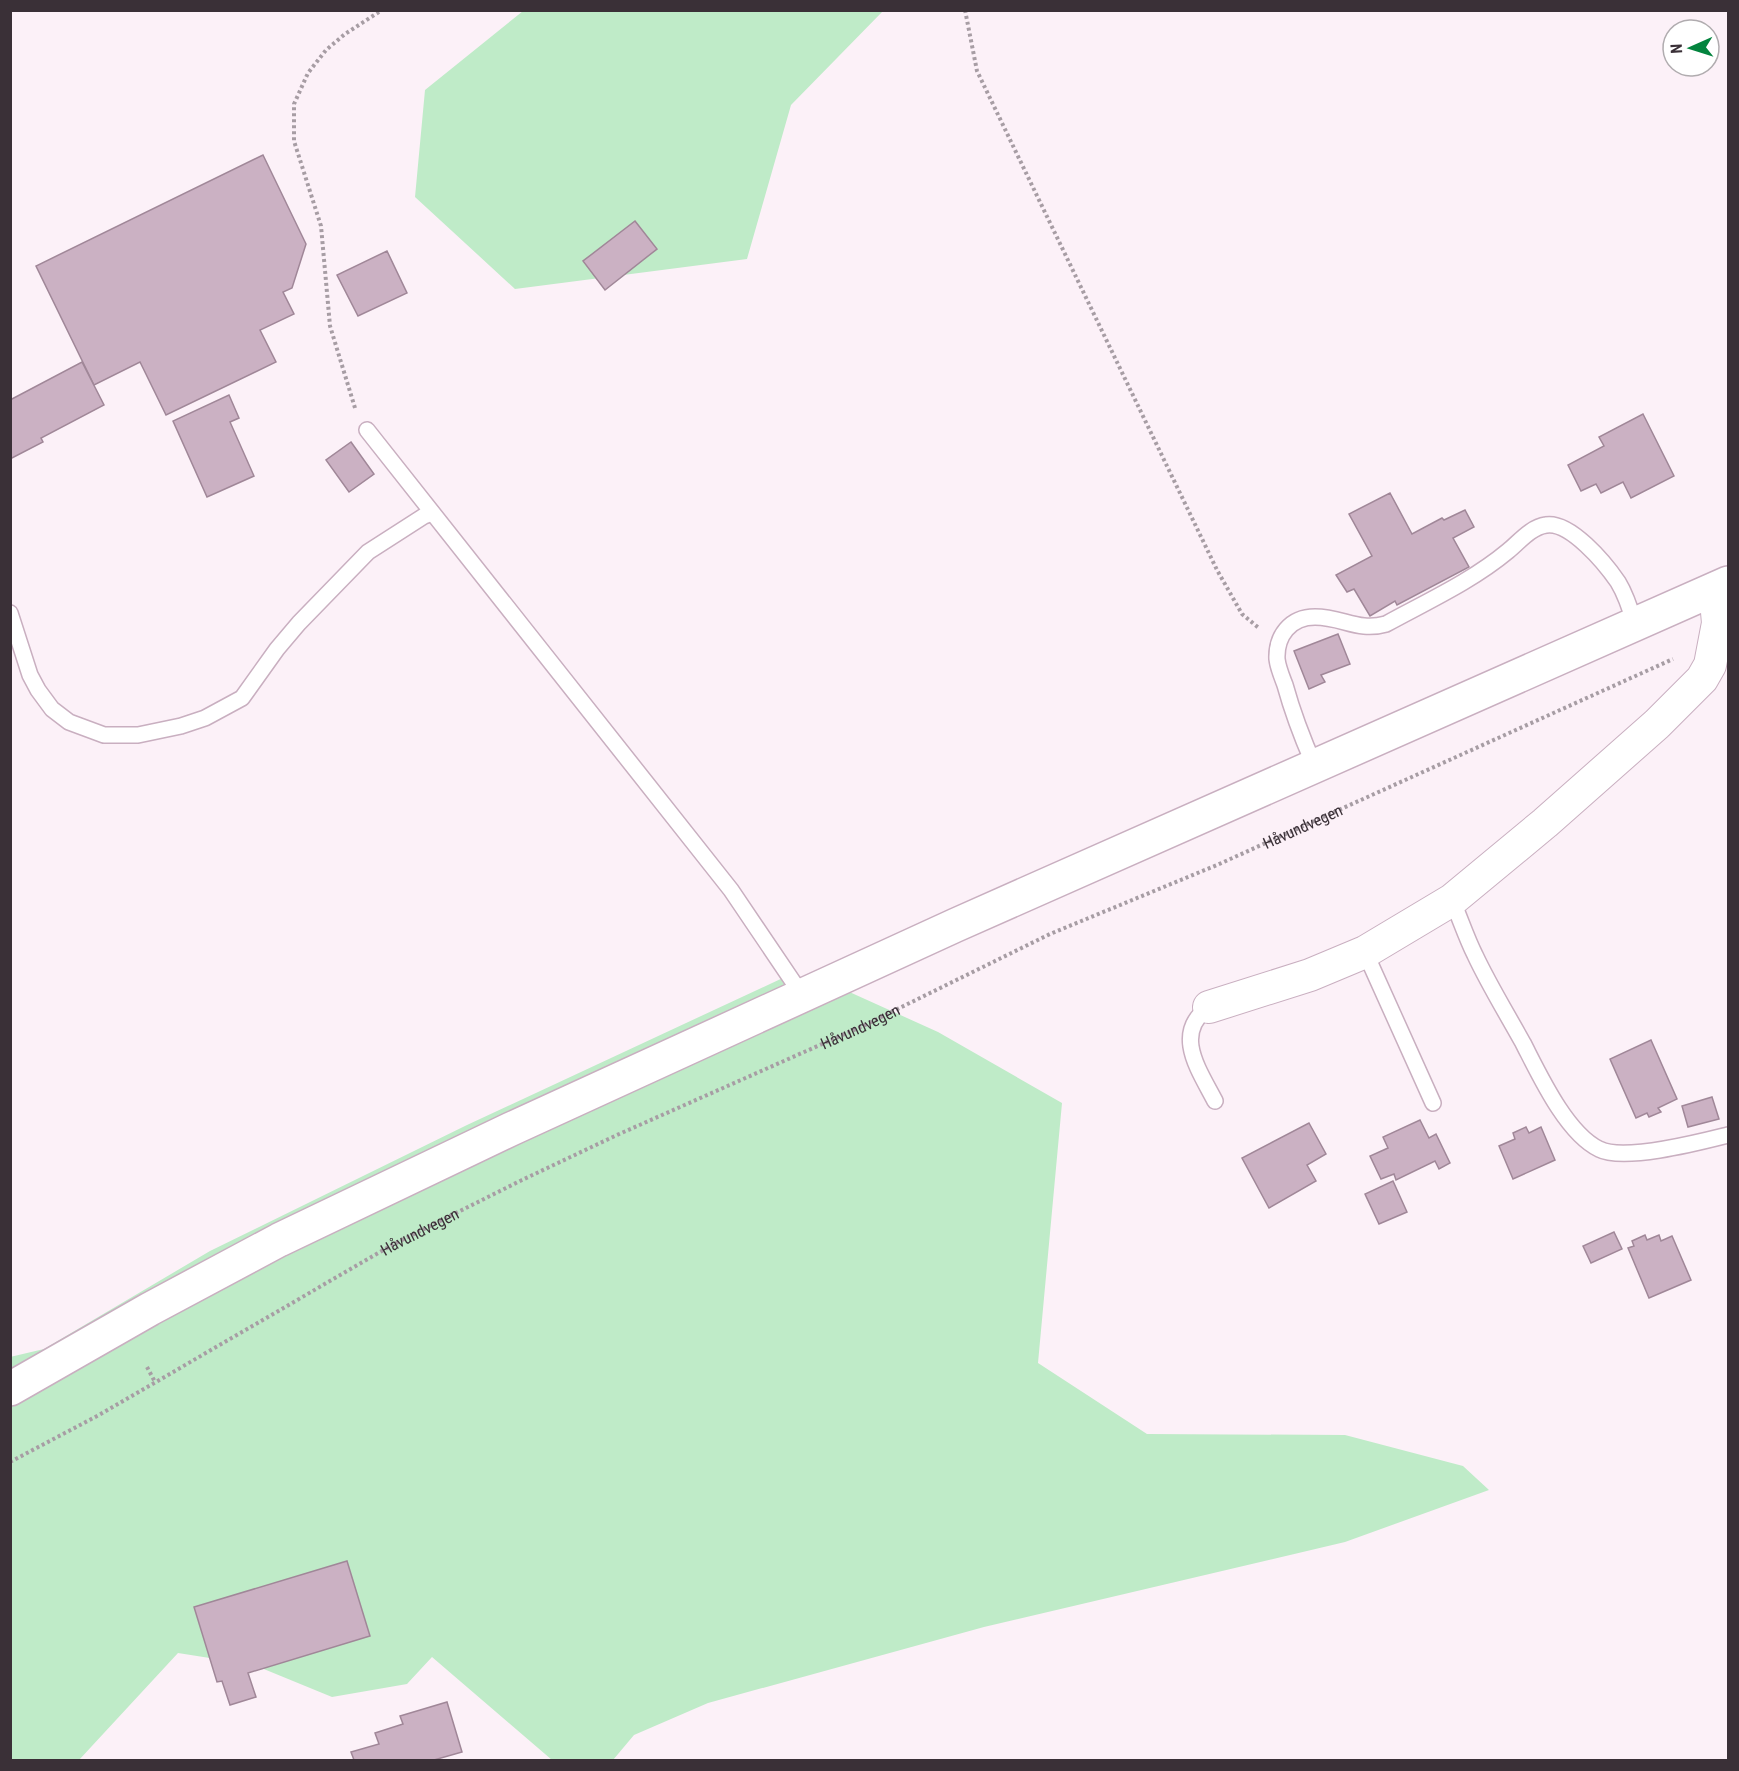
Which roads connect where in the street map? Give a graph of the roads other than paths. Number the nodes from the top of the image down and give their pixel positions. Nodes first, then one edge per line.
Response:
1 (367, 430) road end
2 (432, 513) junction
3 (1722, 586) edge
4 (10, 613) edge
5 (1635, 625) junction
6 (1315, 767) junction
7 (1452, 900) junction
8 (1365, 952) junction
9 (802, 995) junction
10 (1209, 1007) joint
11 (1215, 1101) dead end
12 (1433, 1103) dead end
13 (1728, 1135) edge
14 (10, 1389) edge

1 - 2 lane
2 - 4 lane
2 - 9 lane
3 - 5 main road
3 - 7 street
5 - 6 main road
5 - 6 lane
6 - 9 main road
7 - 8 street
7 - 13 lane
8 - 10 street
8 - 12 lane
9 - 14 main road
10 - 11 lane

